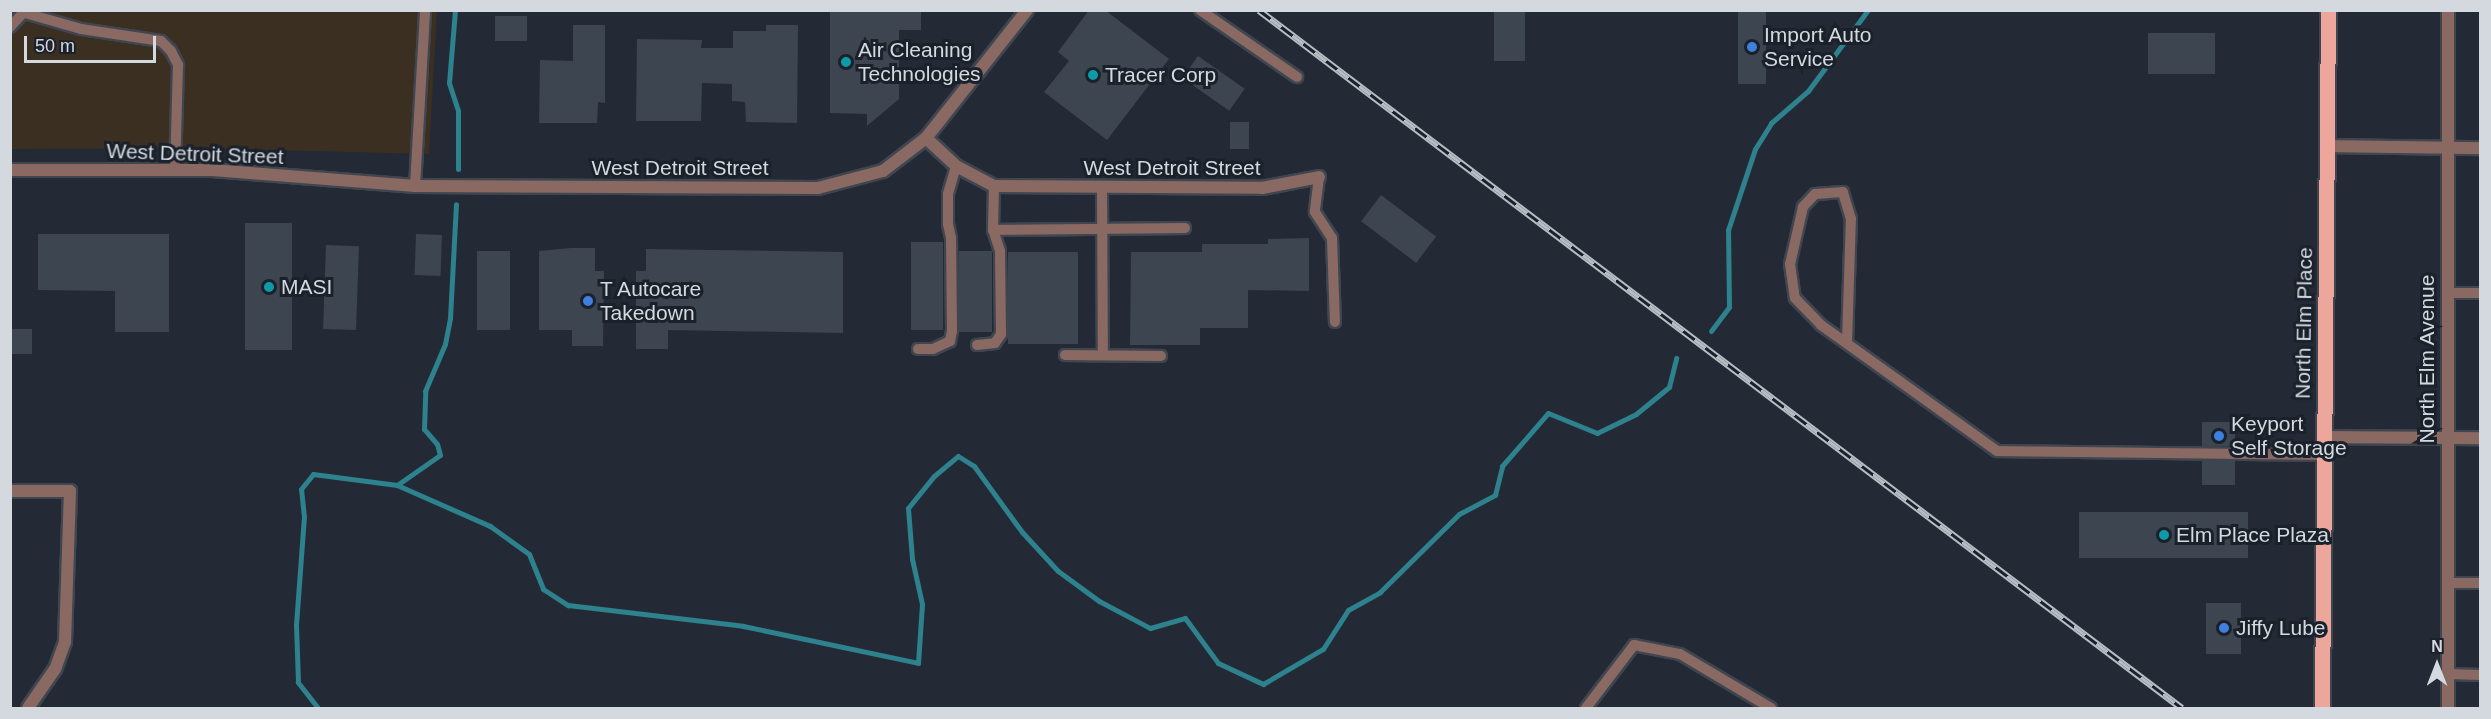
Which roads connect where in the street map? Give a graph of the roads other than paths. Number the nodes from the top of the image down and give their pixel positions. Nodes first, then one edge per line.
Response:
1 (425, 10) edge
2 (1027, 10) edge
3 (1200, 10) edge
4 (2328, 10) edge
5 (2448, 10) edge
6 (26, 12) edge
7 (10, 27) edge
8 (1297, 77) dead end
9 (926, 138) junction
10 (2328, 146) junction
11 (2448, 148) junction
12 (2481, 148) edge
13 (956, 166) junction
14 (10, 170) edge
15 (175, 170) junction
16 (1319, 177) joint
17 (415, 186) junction
18 (994, 186) junction
19 (1102, 187) junction
20 (1185, 228) dead end
21 (993, 230) junction
22 (1104, 231) junction
23 (2448, 292) junction
24 (2481, 293) edge
25 (1335, 322) dead end
26 (1846, 343) junction
27 (977, 345) dead end
28 (918, 349) dead end
29 (1065, 355) dead end
30 (1103, 355) junction
31 (1161, 356) dead end
32 (2324, 437) junction
33 (2448, 438) junction
34 (2481, 438) edge
35 (2324, 456) junction
36 (10, 491) edge
37 (2447, 583) junction
38 (2481, 583) edge
39 (2449, 674) junction
40 (2481, 675) edge
41 (28, 708) edge
42 (1586, 708) edge
43 (1771, 708) edge
44 (2322, 708) edge
45 (2448, 708) edge

1 - 17 lane
2 - 9 street
3 - 8 lane
4 - 10 main road, North Elm Place
5 - 11 street, North Elm Avenue
6 - 7 lane
6 - 15 lane
9 - 13 street, West Detroit Street
9 - 17 street, West Detroit Street
10 - 11 street
10 - 32 main road, North Elm Place
11 - 12 street
11 - 23 street, North Elm Avenue
13 - 18 street, West Detroit Street
13 - 28 lane
14 - 15 street, West Detroit Street
15 - 17 street, West Detroit Street
16 - 19 street, West Detroit Street
16 - 25 lane
18 - 19 street, West Detroit Street
18 - 21 lane
19 - 22 lane
20 - 22 lane
21 - 22 lane
21 - 27 lane
22 - 30 lane
23 - 24 lane
23 - 33 street, North Elm Avenue
26 - 26 lane
26 - 35 lane
29 - 30 lane
30 - 31 lane
32 - 33 street
32 - 35 main road, North Elm Place
33 - 34 street
33 - 37 street, North Elm Avenue
35 - 44 main road, North Elm Place
36 - 41 street
37 - 38 lane
37 - 39 street, North Elm Avenue
39 - 40 lane
39 - 45 street, North Elm Avenue
42 - 43 lane

